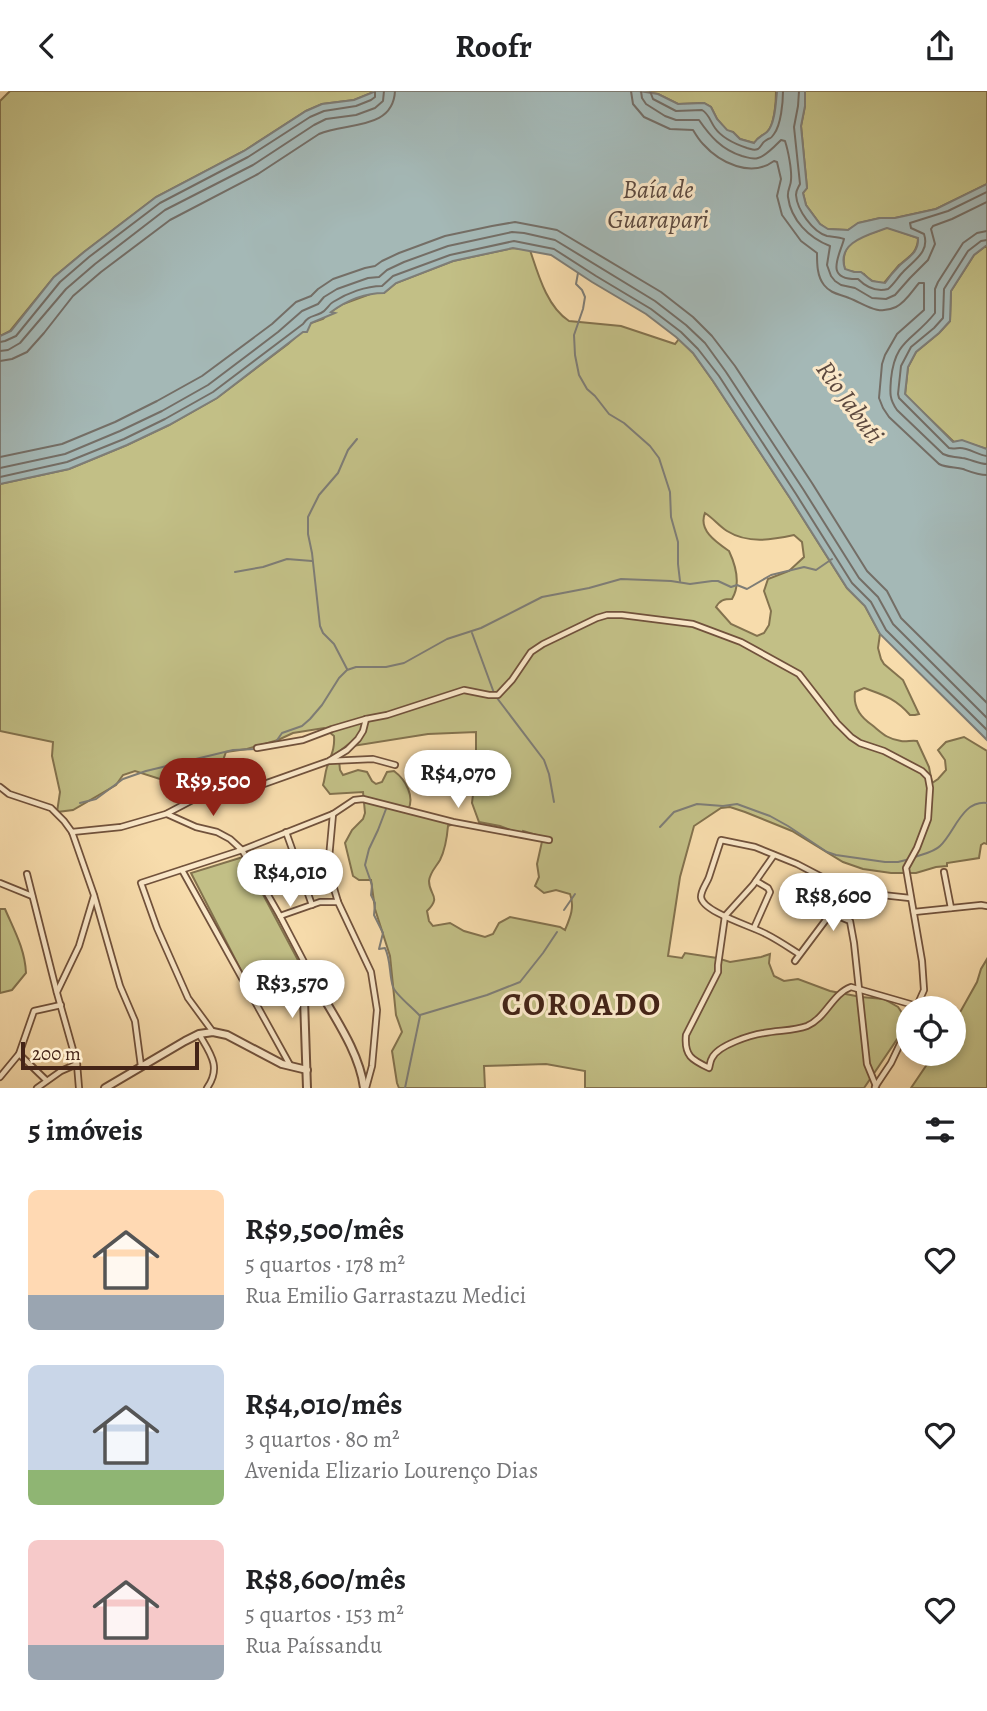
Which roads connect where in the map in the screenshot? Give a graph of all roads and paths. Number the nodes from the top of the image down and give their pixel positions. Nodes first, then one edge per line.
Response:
1 (366, 719) junction
2 (257, 748) dead end
3 (329, 761) junction
4 (395, 765) dead end
5 (0, 787) edge
6 (166, 814) junction
7 (333, 814) junction
8 (72, 832) junction
9 (286, 832) junction
10 (549, 840) dead end
11 (242, 850) junction
12 (774, 855) junction
13 (182, 870) junction
14 (944, 872) dead end
15 (27, 874) dead end
16 (756, 881) junction
17 (0, 883) edge
18 (843, 888) junction
19 (94, 895) junction
20 (33, 896) junction
21 (910, 898) junction
22 (338, 902) junction
23 (312, 905) junction
24 (987, 906) edge
25 (951, 908) junction
26 (914, 912) junction
27 (831, 913) junction
28 (279, 916) junction
29 (725, 916) junction
30 (754, 928) junction
31 (799, 954) junction
32 (795, 961) dead end
33 (314, 981) junction
34 (859, 990) junction
35 (57, 993) junction
36 (922, 996) edge
37 (896, 1001) edge
38 (61, 1005) junction
39 (213, 1032) junction
40 (199, 1034) junction
41 (896, 1052) edge
42 (19, 1054) junction
43 (77, 1064) junction
44 (141, 1067) junction
45 (290, 1067) junction
46 (307, 1070) junction
47 (0, 1077) edge
48 (46, 1080) junction
49 (876, 1087) edge
50 (37, 1088) edge
51 (79, 1088) edge
52 (105, 1088) edge
53 (207, 1088) edge
54 (307, 1088) edge
55 (365, 1088) edge

1 - 2 street
1 - 3 street
1 - 21 street
3 - 4 street
3 - 6 street
5 - 8 street
6 - 8 street
6 - 11 street
7 - 9 street
7 - 10 street
7 - 22 street
8 - 19 street
9 - 11 street
9 - 23 street
11 - 13 street
11 - 28 street
12 - 16 street
12 - 18 street
12 - 29 street
13 - 39 street
13 - 45 street
14 - 25 street
15 - 20 street
16 - 29 street
16 - 30 street
17 - 20 street
18 - 21 street
18 - 27 street
19 - 35 street
19 - 44 street
20 - 35 street
21 - 26 street
22 - 23 street
22 - 55 street
23 - 28 street
24 - 25 street
25 - 26 street
26 - 36 street
27 - 31 street
27 - 34 street
28 - 33 street
29 - 30 street
29 - 34 street
30 - 31 street
31 - 32 street
33 - 46 street
33 - 55 street
34 - 37 street
34 - 49 street
35 - 38 street
38 - 42 street
38 - 43 street
39 - 40 street
39 - 45 street
40 - 44 street
40 - 53 street
41 - 49 street
42 - 47 street
42 - 48 street
43 - 48 street
43 - 51 street
44 - 52 street
45 - 46 street
46 - 54 street
48 - 50 street

